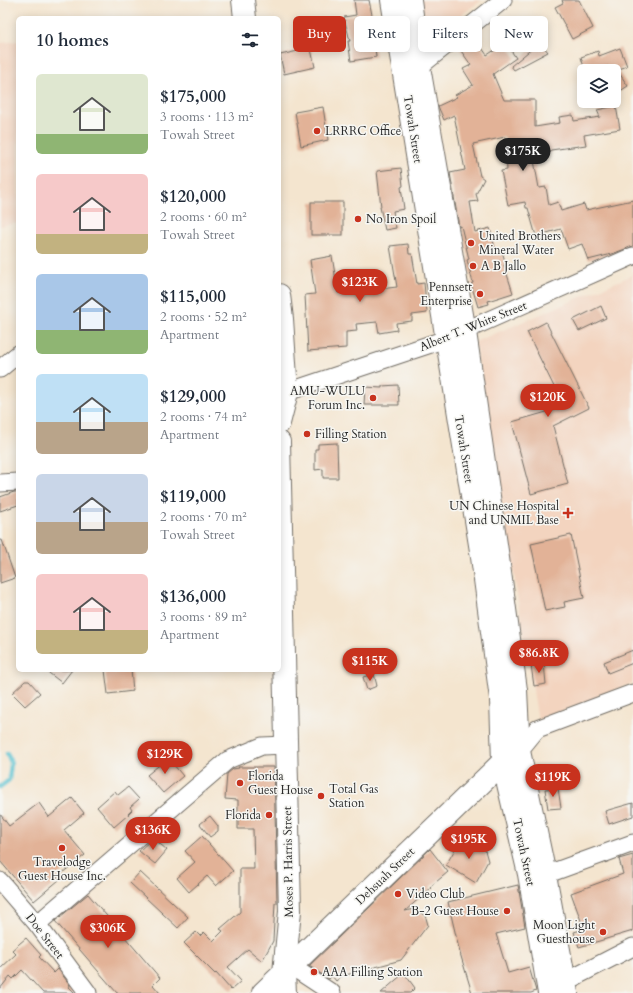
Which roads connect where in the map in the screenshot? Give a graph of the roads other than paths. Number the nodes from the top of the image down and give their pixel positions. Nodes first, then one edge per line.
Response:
1 (243, 0) edge
2 (392, 0) edge
3 (410, 0) edge
4 (503, 0) edge
5 (245, 16) edge
6 (419, 68) junction
7 (633, 256) edge
8 (281, 311) edge
9 (455, 336) junction
10 (16, 356) edge
11 (0, 369) edge
12 (287, 392) junction
13 (281, 415) edge
14 (16, 482) edge
15 (0, 483) edge
16 (281, 529) edge
17 (633, 693) edge
18 (286, 745) junction
19 (511, 756) junction
20 (633, 843) edge
21 (545, 875) junction
22 (0, 881) edge
23 (37, 924) junction
24 (633, 947) edge
25 (287, 978) edge
26 (560, 989) edge
27 (88, 993) edge
28 (263, 993) edge
29 (332, 993) edge

1 - 5 main road
2 - 9 main road, Towah Street
3 - 6 main road, Towah Street
4 - 6 street
6 - 9 main road, Towah Street
7 - 9 street, Albert T. White Street
8 - 12 main road
9 - 12 street, Albert T. White Street
9 - 19 main road, Towah Street
10 - 11 street
12 - 13 main road
14 - 15 street
16 - 18 main road, Moses P. Harris Street
17 - 19 street, Dehsuah Street
18 - 23 street
18 - 25 main road, Moses P. Harris Street
19 - 21 main road, Towah Street
19 - 25 main road, Dehsuah Street
19 - 26 main road, Towah Street
20 - 21 street
21 - 26 main road, Towah Street
22 - 23 street, Doe Street
23 - 27 street, Doe Street
24 - 26 street
25 - 28 main road, Dehsuah Street
25 - 29 street

